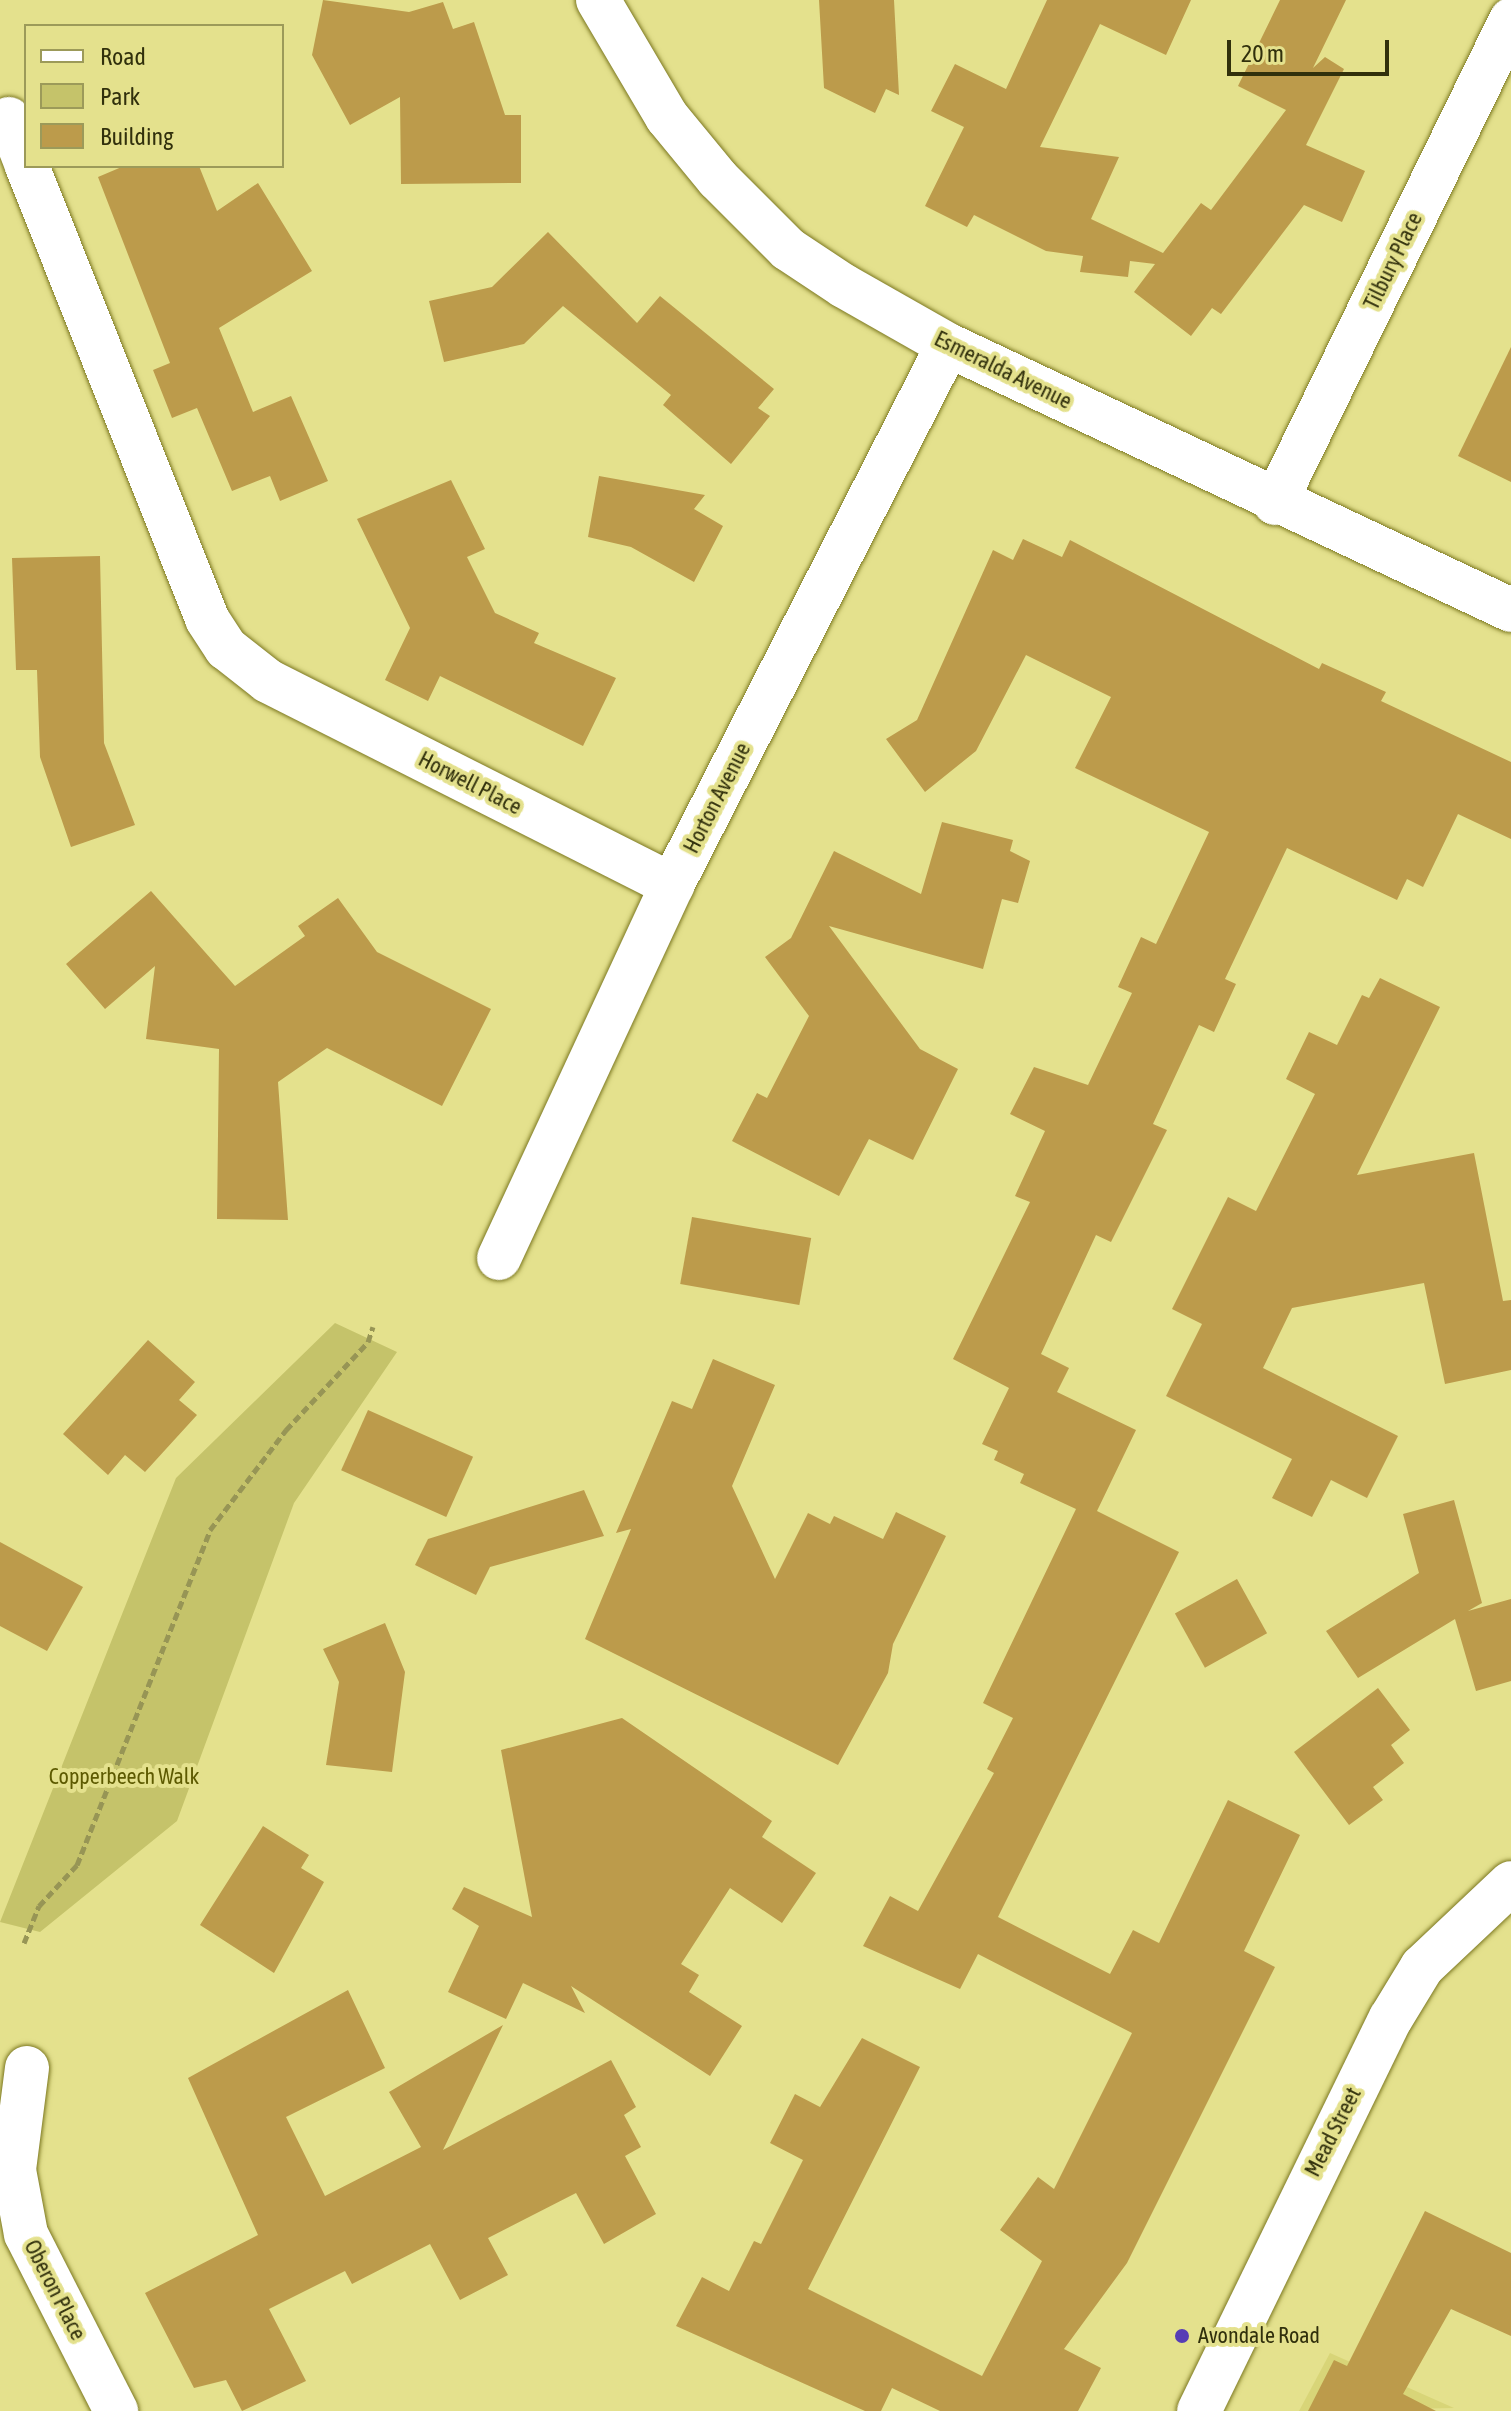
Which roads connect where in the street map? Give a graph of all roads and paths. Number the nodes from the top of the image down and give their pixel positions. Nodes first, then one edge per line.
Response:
1 (598, 0) edge
2 (1511, 20) edge
3 (9, 119) dead end
4 (24, 160) edge
5 (27, 168) edge
6 (948, 345) junction
7 (1275, 503) junction
8 (1511, 610) edge
9 (672, 885) junction
10 (499, 1258) dead end
11 (373, 1327) dead end
12 (1511, 1883) edge
13 (24, 1943) dead end
14 (27, 2068) dead end
15 (116, 2411) edge
16 (1199, 2411) edge

1 - 6 street, Esmeralda Avenue
2 - 7 street, Tilbury Place
3 - 4 street, Horwell Place
5 - 9 street, Horwell Place
6 - 7 street, Esmeralda Avenue
6 - 9 street, Horton Avenue
7 - 8 street, Esmeralda Avenue
9 - 10 street, Horton Avenue
11 - 13 path
12 - 16 street, Mead Street
14 - 15 street, Oberon Place

